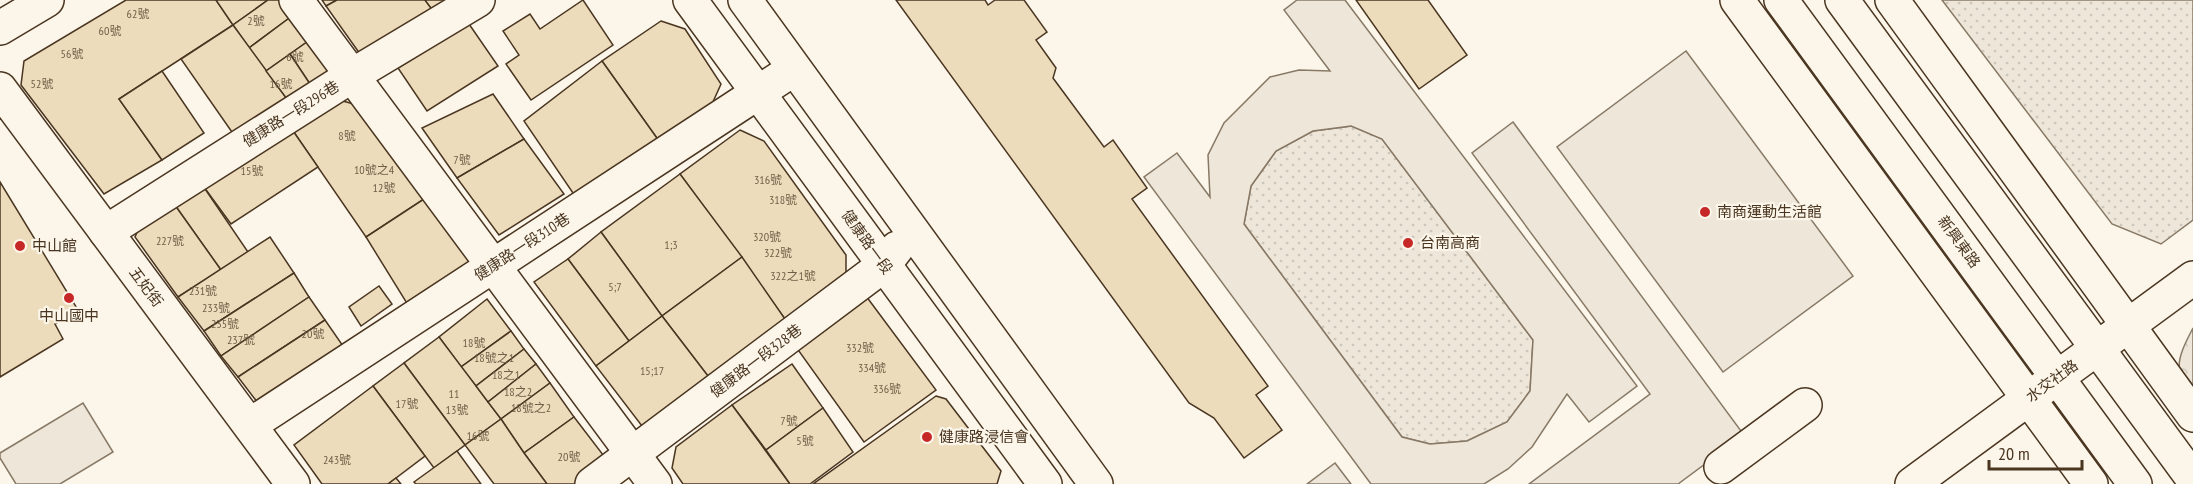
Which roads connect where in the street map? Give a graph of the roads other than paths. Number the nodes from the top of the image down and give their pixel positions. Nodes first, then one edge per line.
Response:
1 (47, 0) edge
2 (296, 0) edge
3 (478, 0) edge
4 (690, 0) edge
5 (745, 0) edge
6 (1737, 0) edge
7 (1781, 0) edge
8 (1842, 0) edge
9 (1892, 0) edge
10 (0, 28) edge
11 (794, 69) junction
12 (353, 75) junction
13 (0, 89) edge
14 (758, 93) junction
15 (910, 229) junction
16 (106, 232) junction
17 (884, 265) junction
18 (493, 266) junction
19 (2193, 278) edge
20 (2130, 325) junction
21 (2098, 347) junction
22 (2058, 377) junction
23 (2029, 398) junction
24 (1805, 405) dead end
25 (2193, 415) edge
26 (250, 425) junction
27 (633, 454) junction
28 (1719, 478) edge
29 (1081, 479) edge
30 (2193, 479) edge
31 (293, 484) edge
32 (592, 484) edge
33 (655, 484) edge
34 (1045, 484) edge
35 (1912, 484) edge
36 (2091, 484) edge
37 (2135, 484) edge

1 - 10 street
2 - 12 street
3 - 12 street, 健康路一段296巷
4 - 14 street, 健康路一段
5 - 11 street
6 - 23 street
7 - 22 street, 新興東路
8 - 21 street
9 - 20 street
11 - 14 street, 健康路一段310巷
11 - 15 street
12 - 16 street, 健康路一段296巷
12 - 18 street
13 - 16 street, 五妃街
14 - 17 street, 健康路一段
14 - 18 street, 健康路一段310巷
15 - 17 street, 健康路一段328巷
15 - 29 street
16 - 26 street, 五妃街
17 - 27 street, 健康路一段328巷
17 - 34 street, 健康路一段
18 - 26 street, 健康路一段310巷
18 - 27 street
19 - 20 street, 水交社路
20 - 21 street, 水交社路
20 - 25 street
21 - 22 street, 水交社路
21 - 30 street
22 - 23 street, 水交社路
22 - 37 street, 新興東路
23 - 35 street, 水交社路
23 - 36 street
24 - 28 street
26 - 31 street, 五妃街
27 - 32 street, 健康路一段328巷
27 - 33 street

